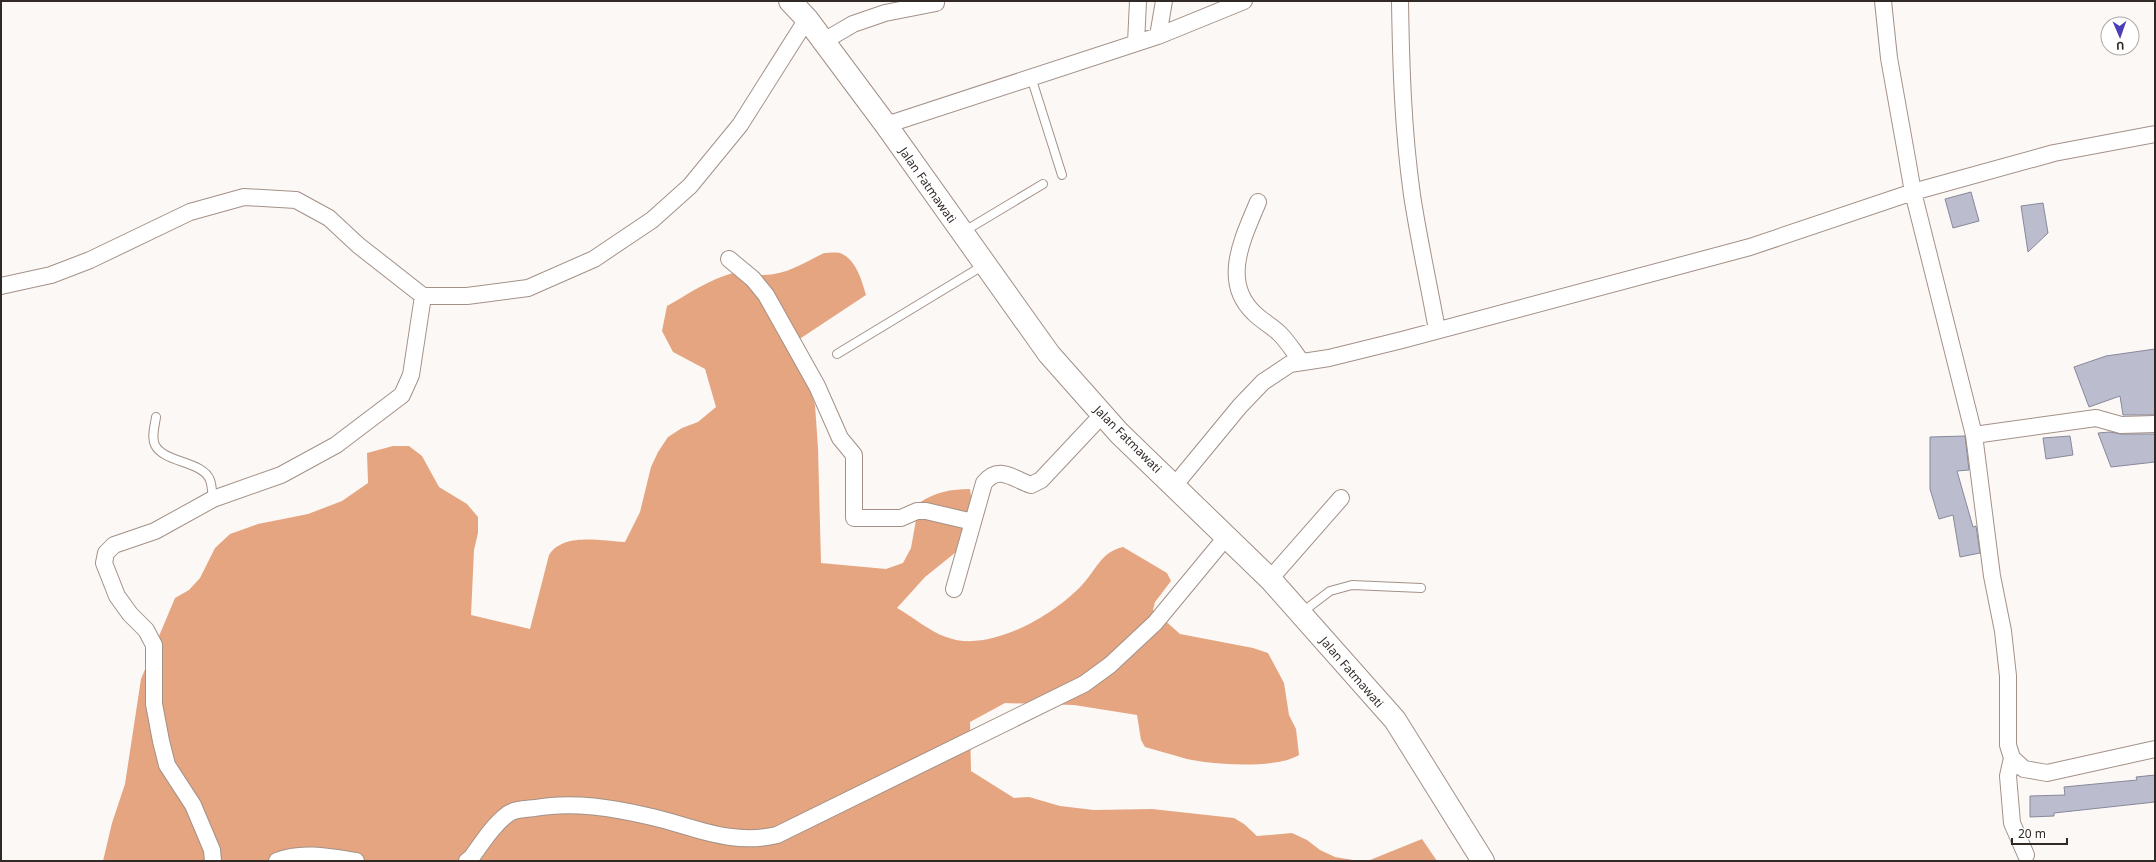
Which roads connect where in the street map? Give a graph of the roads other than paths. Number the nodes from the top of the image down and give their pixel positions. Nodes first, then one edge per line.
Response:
1 (790, 1) edge
2 (1138, 1) edge
3 (1164, 1) edge
4 (1244, 1) edge
5 (1400, 1) edge
6 (1883, 1) edge
7 (936, 3) dead end
8 (807, 19) junction
9 (1158, 36) junction
10 (824, 41) junction
11 (1136, 43) junction
12 (1031, 77) junction
13 (886, 125) junction
14 (2155, 134) edge
15 (1062, 175) dead end
16 (1043, 184) dead end
17 (1914, 192) junction
18 (1258, 202) dead end
19 (962, 233) junction
20 (729, 259) dead end
21 (985, 264) junction
22 (1, 286) edge
23 (423, 296) junction
24 (1437, 330) junction
25 (837, 354) dead end
26 (1301, 361) junction
27 (1102, 415) junction
28 (156, 417) dead end
29 (2155, 424) edge
30 (1974, 435) junction
31 (1174, 486) junction
32 (1341, 498) dead end
33 (213, 499) junction
34 (973, 522) junction
35 (1227, 536) junction
36 (1270, 579) junction
37 (1421, 588) dead end
38 (954, 589) dead end
39 (1301, 614) junction
40 (2155, 749) edge
41 (2012, 758) junction
42 (2026, 855) dead end
43 (213, 861) edge
44 (277, 861) edge
45 (356, 861) edge
46 (467, 861) edge
47 (1483, 861) edge

1 - 8 highway, Jalan Fatmawati
2 - 11 street
3 - 9 street
4 - 9 street
5 - 24 street
6 - 17 street
7 - 10 street
8 - 10 highway, Jalan Fatmawati
8 - 23 street
9 - 11 street
10 - 13 highway, Jalan Fatmawati
11 - 12 street
12 - 13 street
12 - 15 lane
13 - 19 highway, Jalan Fatmawati
14 - 17 street
16 - 19 lane
17 - 24 street
17 - 30 street
18 - 26 street
19 - 21 highway, Jalan Fatmawati
20 - 34 street
21 - 25 lane
21 - 27 highway, Jalan Fatmawati
22 - 23 street
23 - 33 street
24 - 26 street
26 - 31 street
27 - 31 highway, Jalan Fatmawati
27 - 34 street
28 - 33 lane
29 - 30 street
30 - 41 street
31 - 35 highway, Jalan Fatmawati
32 - 36 street
33 - 43 street
34 - 38 street
35 - 36 highway, Jalan Fatmawati
35 - 46 street
36 - 39 highway, Jalan Fatmawati
37 - 39 lane
39 - 47 highway, Jalan Fatmawati
40 - 41 street
41 - 42 street
44 - 45 street

